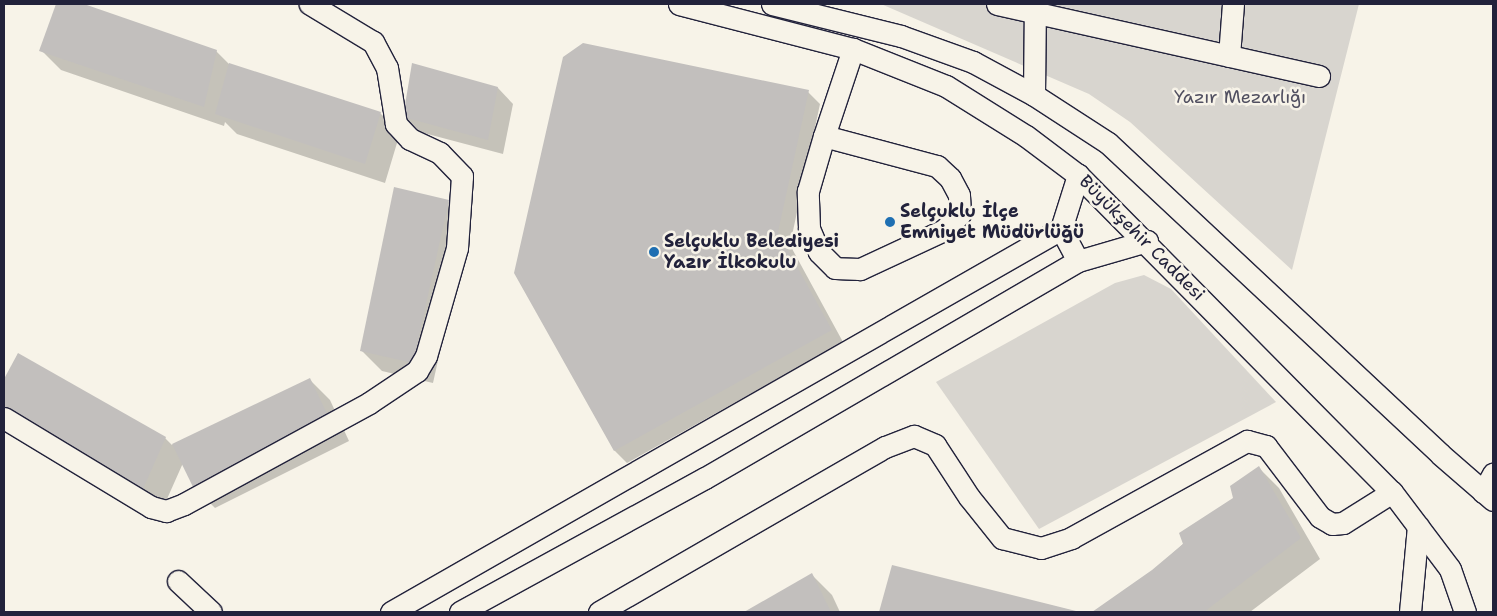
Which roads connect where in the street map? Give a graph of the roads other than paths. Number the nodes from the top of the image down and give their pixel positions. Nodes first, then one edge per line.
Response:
1 (310, 4) edge
2 (678, 4) edge
3 (772, 4) edge
4 (997, 4) edge
5 (1233, 4) edge
6 (1035, 8) edge
7 (853, 50) junction
8 (1229, 56) junction
9 (1319, 76) dead end
10 (1034, 95) junction
11 (824, 136) junction
12 (1078, 175) junction
13 (1061, 229) junction
14 (1147, 242) junction
15 (1078, 261) junction
16 (4, 418) edge
17 (1490, 489) edge
18 (1392, 492) junction
19 (1418, 526) junction
20 (178, 581) dead end
21 (1467, 611) edge
22 (211, 612) edge
23 (391, 612) edge
24 (460, 612) edge
25 (599, 612) edge
26 (1410, 612) edge

1 - 16 street
2 - 7 street, Büyükşehir Caddesi
3 - 10 street
4 - 6 street
5 - 8 street
6 - 8 street
6 - 10 street
7 - 11 street
7 - 12 street, Büyükşehir Caddesi
8 - 9 street
10 - 17 street
11 - 11 street
12 - 13 street
12 - 14 street, Büyükşehir Caddesi
13 - 15 street
13 - 23 street
14 - 15 street
14 - 18 street, Büyükşehir Caddesi
15 - 24 street
18 - 19 street, Büyükşehir Caddesi
18 - 25 street
19 - 21 street, Büyükşehir Caddesi
19 - 26 street
20 - 22 street

